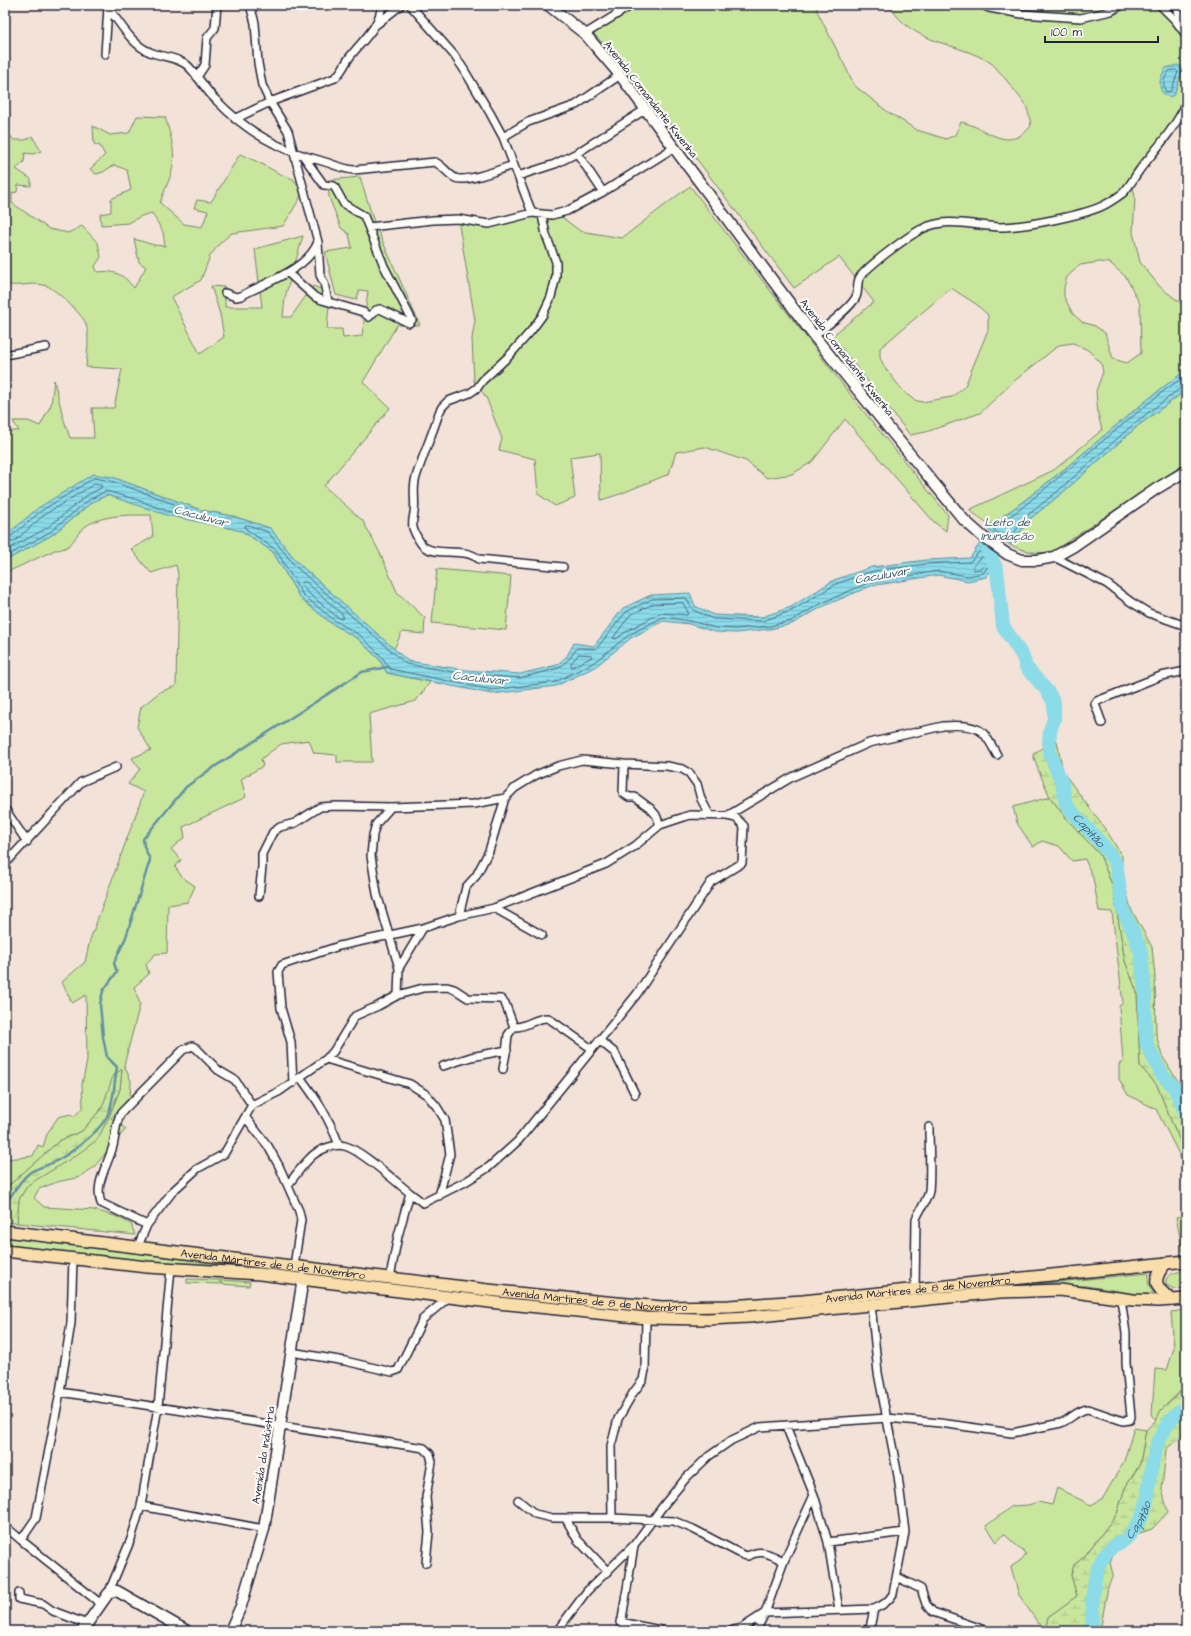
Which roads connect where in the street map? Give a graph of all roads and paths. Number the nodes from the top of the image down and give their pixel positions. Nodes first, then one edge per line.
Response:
1 (217, 5) edge
2 (250, 5) edge
3 (382, 5) edge
4 (401, 5) edge
5 (410, 5) edge
6 (548, 5) edge
7 (632, 5) edge
8 (983, 5) edge
9 (1122, 5) edge
10 (1160, 5) edge
11 (1179, 5) edge
12 (108, 7) edge
13 (377, 24) junction
14 (585, 34) junction
15 (1185, 34) edge
16 (105, 54) dead end
17 (620, 75) junction
18 (197, 77) junction
19 (270, 102) junction
20 (1186, 104) edge
21 (646, 109) junction
22 (235, 119) junction
23 (503, 138) junction
24 (675, 148) junction
25 (294, 153) junction
26 (578, 153) junction
27 (304, 157) junction
28 (513, 165) junction
29 (518, 176) junction
30 (603, 192) junction
31 (532, 213) junction
32 (542, 214) junction
33 (369, 227) junction
34 (318, 242) junction
35 (288, 273) junction
36 (225, 293) dead end
37 (328, 301) junction
38 (814, 336) junction
39 (46, 347) dead end
40 (5, 355) edge
41 (1186, 471) edge
42 (1054, 557) junction
43 (563, 566) dead end
44 (1186, 626) edge
45 (1186, 671) edge
46 (1102, 723) dead end
47 (997, 755) dead end
48 (624, 764) junction
49 (116, 767) dead end
50 (505, 798) junction
51 (391, 807) junction
52 (5, 809) edge
53 (709, 814) junction
54 (727, 816) junction
55 (660, 825) junction
56 (27, 842) junction
57 (5, 864) edge
58 (259, 896) dead end
59 (494, 908) junction
60 (458, 916) junction
61 (423, 928) junction
62 (388, 934) junction
63 (542, 935) dead end
64 (398, 968) junction
65 (398, 995) junction
66 (514, 1027) junction
67 (599, 1040) junction
68 (592, 1049) junction
69 (507, 1050) junction
70 (326, 1060) junction
71 (443, 1066) dead end
72 (503, 1069) dead end
73 (300, 1077) junction
74 (293, 1083) junction
75 (635, 1094) dead end
76 (252, 1105) junction
77 (246, 1118) junction
78 (929, 1126) dead end
79 (339, 1145) junction
80 (288, 1185) junction
81 (410, 1193) junction
82 (439, 1196) junction
83 (147, 1224) junction
84 (7, 1231) edge
85 (138, 1246) junction
86 (5, 1251) edge
87 (74, 1260) junction
88 (1186, 1261) edge
89 (1166, 1263) junction
90 (294, 1266) junction
91 (171, 1268) junction
92 (390, 1277) junction
93 (303, 1278) junction
94 (915, 1290) junction
95 (449, 1297) junction
96 (1121, 1299) junction
97 (1186, 1299) edge
98 (1172, 1300) junction
99 (871, 1304) junction
100 (646, 1318) junction
101 (291, 1352) junction
102 (60, 1392) junction
103 (158, 1407) junction
104 (887, 1418) junction
105 (279, 1426) junction
106 (786, 1426) junction
107 (814, 1495) junction
108 (518, 1500) dead end
109 (141, 1506) junction
110 (566, 1518) junction
111 (612, 1518) junction
112 (654, 1520) junction
113 (5, 1526) edge
114 (264, 1529) junction
115 (905, 1532) junction
116 (21, 1540) junction
117 (828, 1542) junction
118 (634, 1546) junction
119 (784, 1561) junction
120 (426, 1563) dead end
121 (608, 1572) junction
122 (897, 1577) junction
123 (19, 1593) dead end
124 (108, 1594) junction
125 (101, 1604) junction
126 (874, 1609) junction
127 (839, 1610) junction
128 (765, 1613) junction
129 (620, 1622) junction
130 (84, 1627) edge
131 (868, 1630) edge
132 (187, 1631) edge
133 (230, 1631) edge
134 (557, 1631) edge
135 (620, 1631) edge
136 (665, 1631) edge
137 (729, 1631) edge
138 (756, 1631) edge
139 (988, 1631) edge

1 - 18 street
2 - 19 street
3 - 13 street
4 - 13 street
5 - 23 street
6 - 14 main road, Avenida Comandante Kwenha
7 - 14 street
8 - 9 street
10 - 15 street
11 - 15 street
12 - 16 street
12 - 18 street
13 - 19 street
14 - 17 main road, Avenida Comandante Kwenha
17 - 21 main road, Avenida Comandante Kwenha
17 - 23 street
18 - 22 street
19 - 22 street
19 - 25 street
20 - 38 street
21 - 24 main road, Avenida Comandante Kwenha
21 - 26 street
22 - 25 street
23 - 28 street
24 - 30 street
24 - 38 main road, Avenida Comandante Kwenha
25 - 27 street
25 - 34 street
26 - 29 street
26 - 30 street
27 - 28 street
27 - 33 street
28 - 29 street
29 - 31 street
30 - 32 street
31 - 32 street
31 - 33 street
32 - 43 street
33 - 37 street
34 - 35 street
34 - 37 street
35 - 36 street
35 - 37 street
38 - 42 main road, Avenida Comandante Kwenha
39 - 40 street
41 - 42 main road, Avenida Comandante Kwenha
42 - 44 street
45 - 46 street
47 - 54 street
48 - 50 street
48 - 53 street
48 - 55 street
49 - 56 street
50 - 51 street
50 - 60 street
51 - 58 street
51 - 62 street
52 - 56 street
53 - 54 street
53 - 55 street
54 - 67 street
55 - 59 street
56 - 57 street
59 - 60 street
59 - 63 street
60 - 61 street
61 - 62 street
61 - 64 street
62 - 64 street
62 - 74 street
64 - 65 street
65 - 66 street
65 - 70 street
66 - 68 street
66 - 69 street
67 - 68 street
67 - 75 street
68 - 82 street
69 - 71 street
69 - 72 street
70 - 73 street
70 - 82 street
73 - 74 street
73 - 79 street
74 - 76 street
76 - 77 street
76 - 83 street
77 - 80 street
77 - 83 street
78 - 94 street
79 - 80 street
79 - 81 street
80 - 90 street
81 - 82 street
81 - 92 street
83 - 85 street
84 - 85 main road, Avenida Mártires de 8 de Novembro
85 - 90 main road, Avenida Mártires de 8 de Novembro
86 - 87 main road, Avenida Mártires de 8 de Novembro
87 - 91 main road, Avenida Mártires de 8 de Novembro
87 - 102 street
88 - 89 main road, Avenida Mártires de 8 de Novembro
89 - 94 main road, Avenida Mártires de 8 de Novembro
89 - 98 main road
90 - 92 main road, Avenida Mártires de 8 de Novembro
91 - 93 main road, Avenida Mártires de 8 de Novembro
91 - 103 street
92 - 94 main road, Avenida Mártires de 8 de Novembro
93 - 95 main road, Avenida Mártires de 8 de Novembro
93 - 101 main road, Avenida da Indústria
95 - 100 main road, Avenida Mártires de 8 de Novembro
95 - 101 street
96 - 98 main road, Avenida Mártires de 8 de Novembro
96 - 99 main road, Avenida Mártires de 8 de Novembro
96 - 104 street
97 - 98 main road, Avenida Mártires de 8 de Novembro
99 - 100 main road, Avenida Mártires de 8 de Novembro
99 - 104 street
100 - 111 street
101 - 105 main road, Avenida da Indústria
102 - 103 street
102 - 116 street
103 - 105 street
103 - 109 street
104 - 106 street
104 - 115 street
105 - 114 main road, Avenida da Indústria
105 - 120 street
106 - 107 street
106 - 112 street
107 - 117 street
107 - 119 street
108 - 110 street
109 - 114 street
109 - 124 street
110 - 111 street
110 - 121 street
111 - 112 street
112 - 118 street
112 - 119 street
113 - 116 street
114 - 133 main road, Avenida da Indústria
115 - 117 street
115 - 122 street
116 - 125 street
117 - 127 street
118 - 121 street
118 - 129 street
119 - 128 street
121 - 134 street
122 - 126 street
122 - 139 street
123 - 130 street
124 - 125 main road
124 - 132 main road
125 - 130 main road
126 - 127 street
126 - 131 street
127 - 128 street
128 - 137 street
128 - 138 street
129 - 135 street
129 - 136 street

